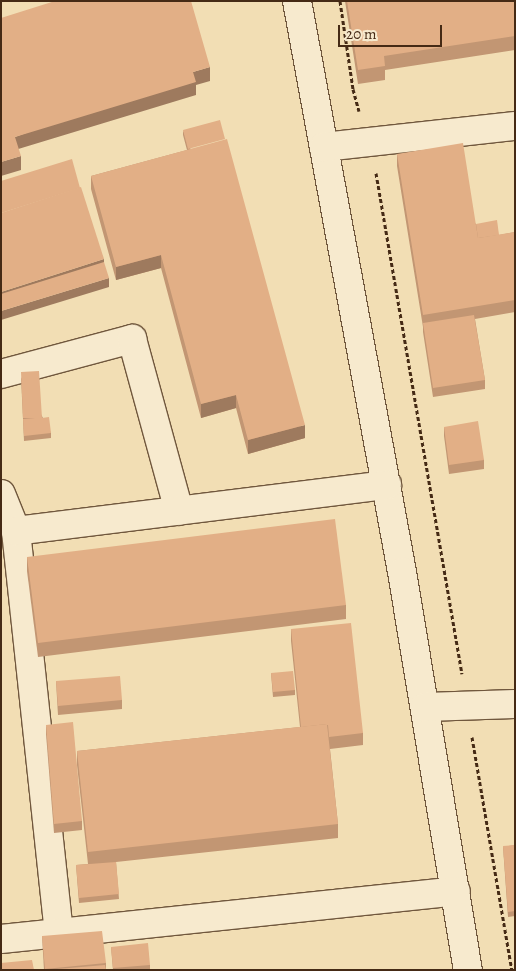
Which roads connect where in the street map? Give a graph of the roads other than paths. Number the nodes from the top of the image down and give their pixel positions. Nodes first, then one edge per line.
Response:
1 (297, 1) edge
2 (515, 126) edge
3 (324, 147) junction
4 (1, 374) edge
5 (387, 485) junction
6 (1, 494) edge
7 (179, 511) junction
8 (12, 547) edge
9 (515, 704) edge
10 (425, 707) junction
11 (456, 891) junction
12 (59, 933) junction
13 (1, 939) edge
14 (468, 970) edge

1 - 3 street
2 - 3 street
3 - 5 street
4 - 7 street
5 - 7 street
5 - 10 street
6 - 8 street
7 - 8 street
8 - 12 street
9 - 10 street
10 - 11 street
11 - 12 street
11 - 14 street
12 - 13 street

